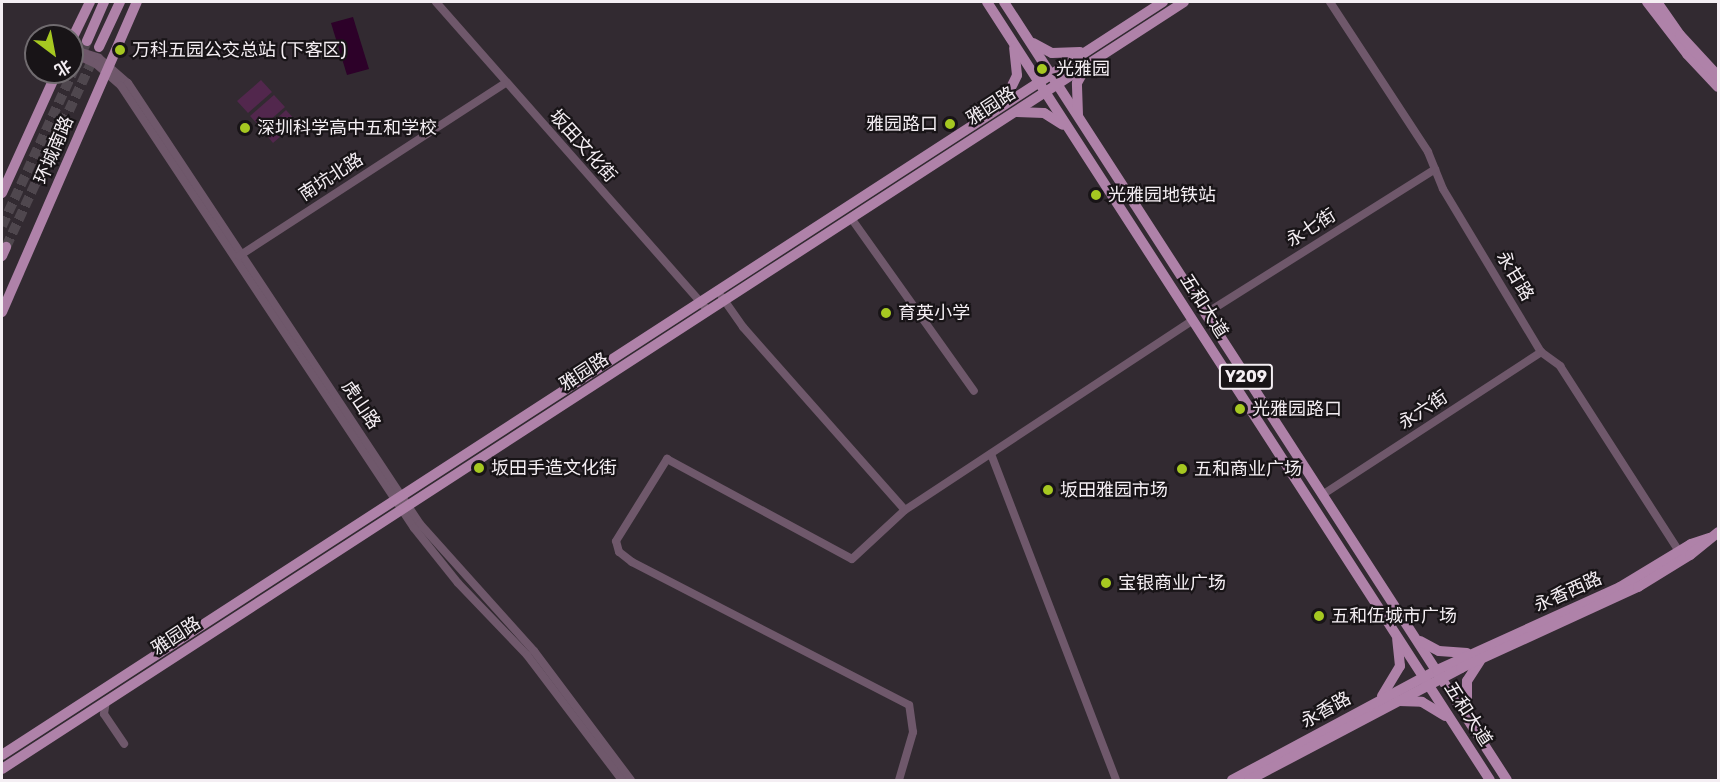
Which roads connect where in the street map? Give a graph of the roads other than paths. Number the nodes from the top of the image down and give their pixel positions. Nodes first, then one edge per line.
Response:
1 (90, 2) edge
2 (104, 2) edge
3 (120, 2) edge
4 (137, 2) edge
5 (436, 2) edge
6 (987, 2) edge
7 (1004, 2) edge
8 (1163, 2) edge
9 (1184, 2) edge
10 (1330, 2) edge
11 (1647, 2) edge
12 (1657, 2) edge
13 (79, 24) edge
14 (1026, 35) junction
15 (1011, 39) junction
16 (87, 41) tunnel mouth
17 (99, 47) tunnel mouth
18 (1089, 49) junction
19 (84, 57) edge
20 (1092, 61) junction
21 (108, 68) junction
22 (1050, 73) junction
23 (1717, 74) edge
24 (1037, 81) junction
25 (505, 83) junction
26 (52, 84) edge
27 (1056, 84) junction
28 (1719, 87) edge
29 (1044, 92) junction
30 (1003, 102) junction
31 (1005, 116) junction
32 (1083, 126) junction
33 (962, 129) junction
34 (1072, 135) junction
35 (969, 140) junction
36 (1435, 169) junction
37 (2, 193) edge
38 (851, 218) junction
39 (239, 257) junction
40 (718, 290) junction
41 (724, 300) junction
42 (700, 302) junction
43 (708, 311) junction
44 (2, 312) edge
45 (1205, 314) junction
46 (1193, 320) junction
47 (1541, 352) junction
48 (974, 391) dead end
49 (991, 454) junction
50 (1322, 495) junction
51 (398, 497) junction
52 (405, 507) junction
53 (905, 510) junction
54 (1714, 535) edge
55 (1682, 556) junction
56 (1405, 621) junction
57 (1394, 630) junction
58 (1414, 634) junction
59 (1480, 654) junction
60 (1439, 674) junction
61 (1426, 680) junction
62 (106, 701) junction
63 (1375, 703) junction
64 (1390, 704) junction
65 (90, 711) junction
66 (104, 714) junction
67 (1470, 724) junction
68 (1457, 728) junction
69 (124, 744) dead end
70 (2, 755) edge
71 (2, 770) edge
72 (622, 780) edge
73 (631, 780) edge
74 (899, 780) edge
75 (1116, 780) edge
76 (1232, 780) edge
77 (1249, 780) edge
78 (1490, 780) edge
79 (1507, 780) edge

1 - 13 main road
2 - 16 main road
3 - 17 main road
4 - 21 main road, 环城南路
5 - 25 street, 坂田文化街
6 - 15 main road, 五和大道 / Y209
7 - 14 main road, 五和大道 / Y209
8 - 18 main road, 雅园路
9 - 20 main road, 雅园路
10 - 36 street, 永甘路
11 - 28 main road
12 - 23 main road
14 - 18 main road
14 - 22 main road, 五和大道 / Y209
15 - 24 main road, 五和大道 / Y209
15 - 30 main road
18 - 22 main road, 雅园路
19 - 21 street, 虎山路
20 - 27 main road, 雅园路
20 - 32 main road
21 - 39 street, 虎山路
21 - 44 main road, 环城南路
22 - 24 main road, 雅园路
22 - 27 main road, 五和大道 / Y209
24 - 29 main road, 五和大道 / Y209
24 - 30 main road, 雅园路
25 - 39 street, 南坑北路
25 - 42 street, 坂田文化街
26 - 37 main road, 环城南路
27 - 29 main road, 雅园路
27 - 32 main road, 五和大道 / Y209
29 - 31 main road, 雅园路
29 - 34 main road, 五和大道 / Y209
30 - 33 main road, 雅园路
31 - 34 main road
31 - 35 main road, 雅园路
32 - 45 main road, 五和大道 / Y209
33 - 35 main road
33 - 40 main road, 雅园路
34 - 46 main road, 五和大道 / Y209
35 - 38 main road, 雅园路
36 - 45 street, 永七街
36 - 47 street, 永甘路
38 - 41 main road, 雅园路
38 - 48 street
39 - 51 street, 虎山路
40 - 41 street
40 - 42 main road, 雅园路
41 - 43 main road, 雅园路
41 - 53 street
42 - 43 street, 坂田文化街
42 - 51 main road, 雅园路
43 - 52 main road, 雅园路
45 - 50 main road, 五和大道 / Y209
46 - 49 street
46 - 57 main road, 五和大道 / Y209
47 - 50 street, 永六街
47 - 55 street, 永甘路
49 - 53 street
49 - 75 street
50 - 56 main road, 五和大道 / Y209
51 - 52 street, 虎山路
51 - 70 main road, 雅园路
52 - 62 main road, 雅园路
52 - 72 street, 虎山路
52 - 73 street, 虎山路
53 - 74 street
54 - 55 main road, 永香西路
55 - 59 main road, 永香西路
56 - 57 main road
56 - 58 main road, 五和大道 / Y209
57 - 61 main road, 五和大道 / Y209
57 - 63 main road
58 - 59 main road
58 - 60 main road, 五和大道 / Y209
59 - 60 main road, 永香西路
59 - 67 main road
60 - 61 main road, 永香路
60 - 67 main road, 五和大道 / Y209
61 - 63 main road, 永香路
61 - 64 main road, 永香路
61 - 68 main road, 五和大道 / Y209
62 - 65 main road, 雅园路
62 - 66 street
63 - 76 main road, 永香路
64 - 68 main road
64 - 77 main road, 永香路
65 - 66 street
65 - 71 main road, 雅园路
66 - 69 street
67 - 68 main road
67 - 79 main road, 五和大道 / Y209
68 - 78 main road, 五和大道 / Y209

